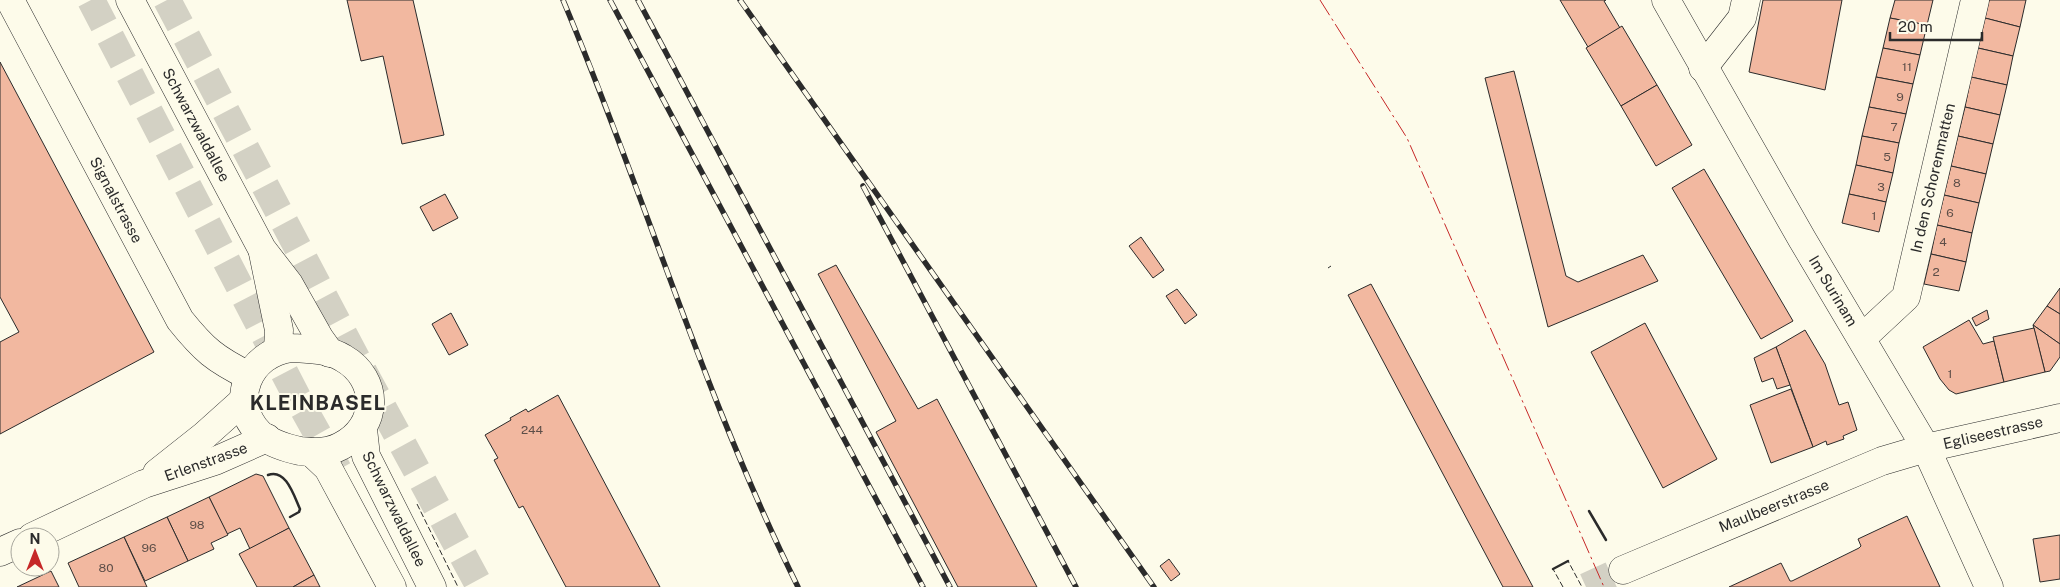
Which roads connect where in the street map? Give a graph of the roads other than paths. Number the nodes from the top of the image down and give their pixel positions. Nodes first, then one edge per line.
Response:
1 (10, 0) edge
2 (130, 0) edge
3 (1666, 0) edge
4 (1746, 0) edge
5 (1974, 0) edge
6 (1703, 68) junction
7 (262, 249) junction
8 (1862, 338) junction
9 (278, 350) junction
10 (330, 353) junction
11 (247, 388) junction
12 (2060, 418) edge
13 (363, 429) junction
14 (267, 438) junction
15 (1926, 448) junction
16 (312, 452) junction
17 (144, 484) junction
18 (53, 527) edge
19 (1623, 570) tunnel mouth
20 (392, 587) edge
21 (432, 587) edge
22 (1989, 587) edge

1 - 11 street, Signalstrasse
2 - 7 street, Schwarzwaldallee
3 - 6 street, Im Surinam
4 - 6 street
5 - 8 street, In den Schorenmatten
6 - 8 street, Im Surinam
7 - 9 street, Schwarzwaldallee
7 - 10 street, Schwarzwaldallee
8 - 15 street, Im Surinam
9 - 10 street
9 - 11 street
10 - 13 street
11 - 14 street
11 - 17 street, Erlenstrasse
12 - 15 street, Egliseestrasse
13 - 16 street
13 - 21 street, Schwarzwaldallee
14 - 16 street
14 - 17 street, Erlenstrasse
15 - 19 street, Maulbeerstrasse
15 - 22 street, Im Surinam
16 - 20 street
17 - 18 street, Erlenstrasse

